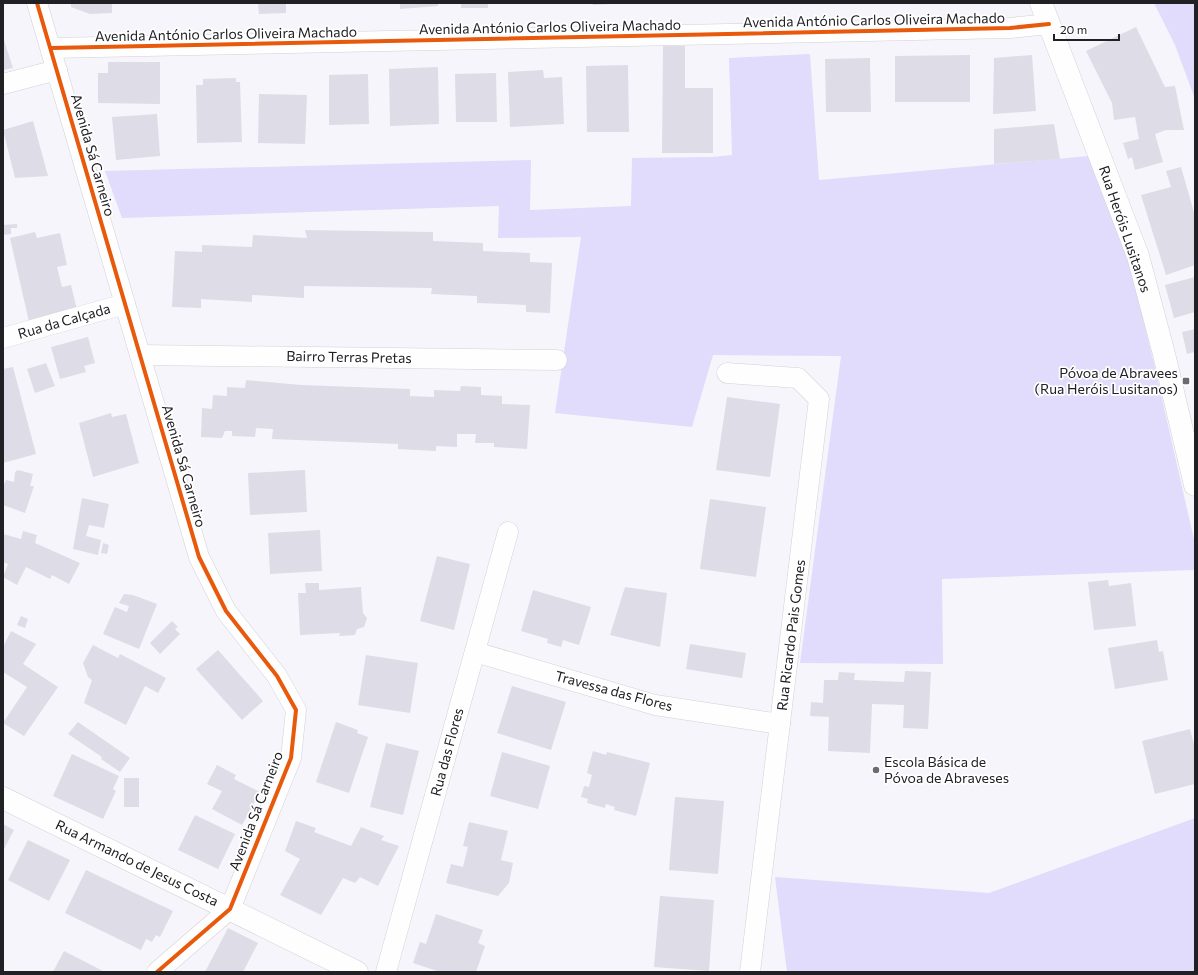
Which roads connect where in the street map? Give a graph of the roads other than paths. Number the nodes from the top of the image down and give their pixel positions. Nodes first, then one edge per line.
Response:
1 (37, 3) edge
2 (1041, 3) edge
3 (1049, 24) junction
4 (51, 48) junction
5 (57, 70) junction
6 (3, 84) edge
7 (125, 304) junction
8 (3, 338) edge
9 (140, 355) junction
10 (557, 360) dead end
11 (727, 373) dead end
12 (1195, 485) edge
13 (508, 532) dead end
14 (474, 652) junction
15 (780, 724) junction
16 (3, 798) edge
17 (230, 909) junction
18 (158, 972) edge
19 (357, 972) edge
20 (386, 972) edge
21 (750, 972) edge

1 - 4 street, Avenida Sá Carneiro
2 - 3 street, Rua Heróis Lusitanos
3 - 4 street, Avenida António Carlos Oliveira Machado
3 - 12 street, Rua Heróis Lusitanos
4 - 5 street, Avenida Sá Carneiro
5 - 6 street
5 - 7 street, Avenida Sá Carneiro
7 - 8 street, Rua da Calçada
7 - 9 street, Avenida Sá Carneiro
9 - 10 street, Bairro Terras Pretas
9 - 17 street, Avenida Sá Carneiro
11 - 15 street, Rua Ricardo Pais Gomes
13 - 14 street, Rua das Flores
14 - 15 street, Travessa das Flores
14 - 20 street, Rua das Flores
15 - 21 street, Rua Ricardo Pais Gomes
16 - 17 street, Rua Armando de Jesus Costa
17 - 18 street
17 - 19 street, Rua Armando de Jesus Costa

